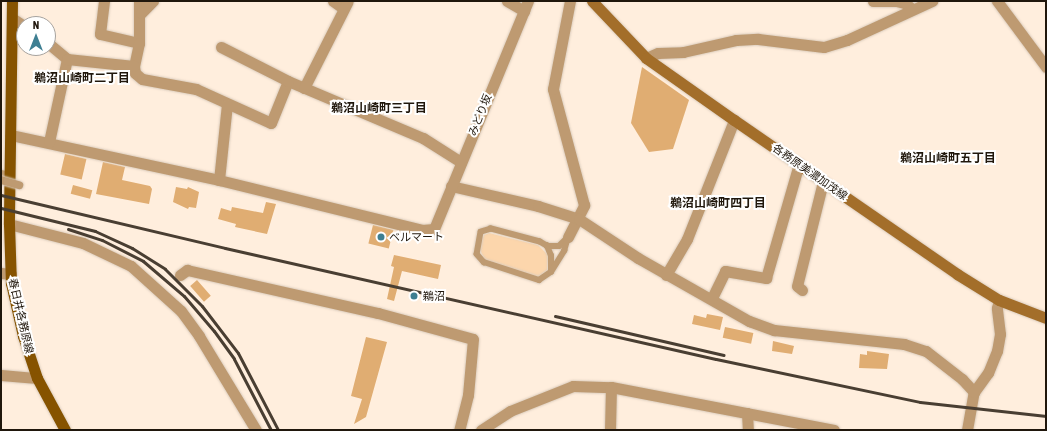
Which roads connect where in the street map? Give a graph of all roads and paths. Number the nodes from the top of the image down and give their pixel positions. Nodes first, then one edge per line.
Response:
1 (12, 1) edge
2 (104, 1) edge
3 (139, 1) edge
4 (153, 1) edge
5 (333, 1) edge
6 (506, 1) edge
7 (570, 1) edge
8 (592, 1) edge
9 (873, 1) edge
10 (932, 1) edge
11 (997, 1) edge
12 (346, 4) edge
13 (526, 6) edge
14 (912, 9) junction
15 (141, 13) junction
16 (12, 18) junction
17 (16, 21) edge
18 (139, 43) junction
19 (221, 47) dead end
20 (56, 50) edge
21 (646, 58) junction
22 (67, 59) junction
23 (134, 66) junction
24 (1046, 66) edge
25 (288, 81) junction
26 (304, 88) junction
27 (227, 104) junction
28 (734, 120) junction
29 (11, 136) junction
30 (49, 142) junction
31 (461, 162) junction
32 (799, 164) junction
33 (4, 177) edge
34 (219, 180) junction
35 (823, 182) junction
36 (19, 185) dead end
37 (452, 186) junction
38 (579, 219) junction
39 (9, 224) junction
40 (568, 237) junction
41 (547, 246) junction
42 (551, 272) junction
43 (6, 274) edge
44 (180, 275) dead end
45 (666, 275) junction
46 (802, 290) dead end
47 (712, 298) junction
48 (999, 300) junction
49 (1046, 318) edge
50 (1, 375) edge
51 (37, 378) junction
52 (611, 387) junction
53 (974, 392) junction
54 (747, 413) junction
55 (65, 430) edge
56 (256, 430) edge
57 (459, 430) edge
58 (481, 430) edge
59 (610, 430) edge
60 (748, 430) edge
61 (834, 430) edge
62 (967, 430) edge

1 - 16 main road, 春日井各務原線
2 - 18 street
3 - 15 street
4 - 15 street
5 - 12 street
6 - 13 street
7 - 38 street
8 - 21 main road, 各務原美濃加茂線
9 - 14 street
10 - 14 street
11 - 24 street
12 - 26 street
13 - 31 street, みどり坂
14 - 21 street
15 - 18 street
16 - 17 street
16 - 29 main road, 春日井各務原線
18 - 23 street
19 - 25 street
20 - 22 street
21 - 28 main road, 各務原美濃加茂線
22 - 23 street
22 - 30 street
23 - 27 street
25 - 26 street
25 - 27 street
26 - 31 street
27 - 34 street
28 - 32 main road, 各務原美濃加茂線
28 - 45 street
29 - 30 street
29 - 33 main road, 春日井各務原線
30 - 34 street
31 - 37 street, みどり坂
32 - 35 main road, 各務原美濃加茂線
32 - 47 street
33 - 36 street, bridge
33 - 39 main road, 春日井各務原線
34 - 37 street, みどり坂
35 - 46 street
35 - 48 main road, 各務原美濃加茂線
37 - 38 street
38 - 40 street
38 - 45 street
39 - 43 main road, 春日井各務原線
39 - 56 street
40 - 41 lane
40 - 42 lane
41 - 42 lane
41 - 42 lane
43 - 51 main road, 春日井各務原線
44 - 57 street
45 - 47 street
47 - 53 street
48 - 49 main road, 各務原美濃加茂線
48 - 53 street
50 - 51 street
51 - 55 main road, 春日井各務原線
52 - 54 street
52 - 58 street
52 - 59 street
53 - 62 street
54 - 60 street
54 - 61 street

